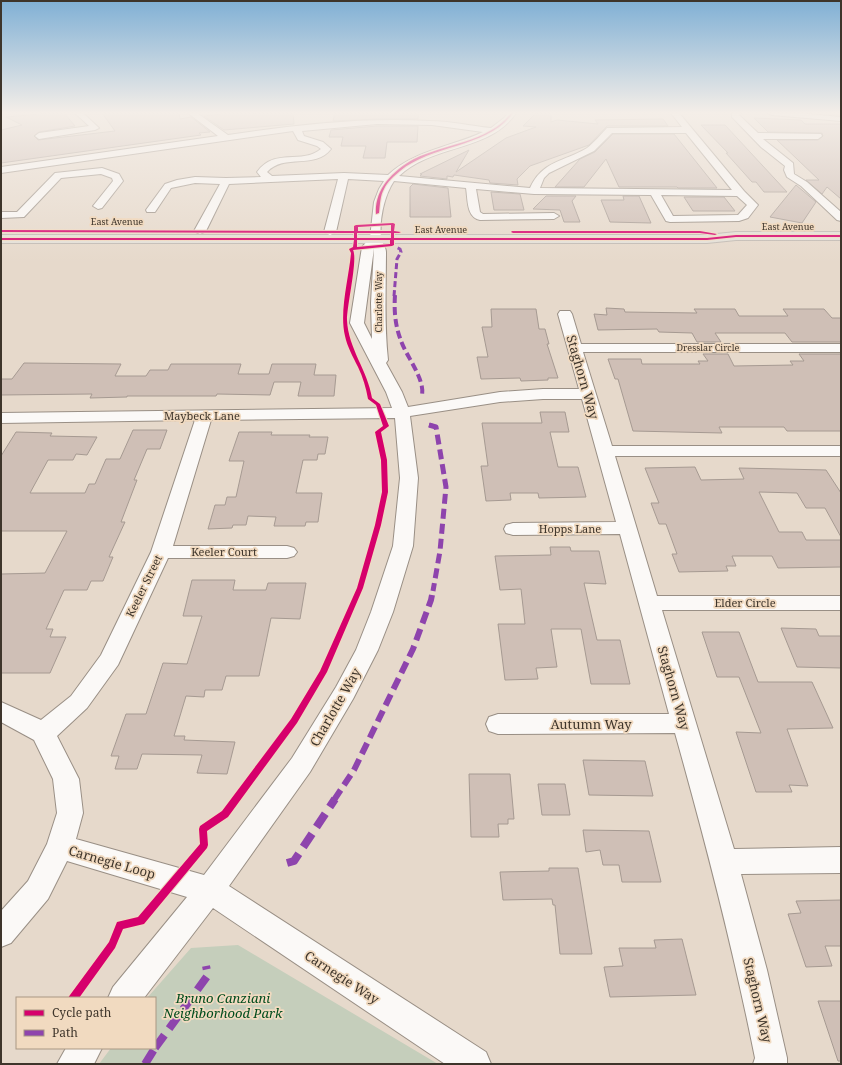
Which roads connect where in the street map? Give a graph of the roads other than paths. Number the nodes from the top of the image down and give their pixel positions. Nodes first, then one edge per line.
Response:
1 (51, 163) joint
2 (271, 163) edge
3 (412, 163) edge
4 (564, 163) edge
5 (715, 163) edge
6 (786, 163) edge
7 (1, 170) edge
8 (58, 174) junction
9 (344, 176) junction
10 (390, 178) junction
11 (270, 180) junction
12 (226, 181) junction
13 (471, 185) junction
14 (534, 191) junction
15 (655, 193) junction
16 (740, 193) junction
17 (824, 203) junction
18 (841, 203) edge
19 (98, 206) dead end
20 (151, 210) dead end
21 (1, 215) edge
22 (554, 216) dead end
23 (841, 218) edge
24 (203, 226) junction
25 (331, 226) junction
26 (1, 231) edge
27 (376, 236) junction
28 (841, 236) edge
29 (1, 239) edge
30 (565, 314) dead end
31 (575, 348) junction
32 (841, 348) edge
33 (381, 366) junction
34 (587, 394) junction
35 (402, 414) junction
36 (204, 416) junction
37 (2, 418) edge
38 (605, 451) junction
39 (841, 451) edge
40 (627, 528) junction
41 (514, 529) dead end
42 (161, 552) junction
43 (287, 552) dead end
44 (649, 603) junction
45 (841, 603) edge
46 (1, 711) edge
47 (684, 723) junction
48 (498, 724) dead end
49 (43, 733) junction
50 (60, 847) junction
51 (841, 860) edge
52 (725, 862) junction
53 (210, 890) junction
54 (1, 933) edge
55 (125, 997) edge
56 (85, 1049) edge
57 (74, 1064) edge
58 (474, 1064) edge
59 (770, 1064) edge

1 - 7 street
1 - 8 street
2 - 11 street
3 - 10 street, Charlotte Way
4 - 14 street
5 - 16 street
6 - 17 street
8 - 19 street
8 - 21 street
9 - 10 street
9 - 11 street
9 - 25 street
10 - 13 street
10 - 27 street, Charlotte Way
11 - 12 street
12 - 20 street
12 - 24 street
13 - 14 street
13 - 22 street
14 - 15 street
15 - 16 street
15 - 16 street
17 - 18 street
17 - 23 street
24 - 25 main road, East Avenue
24 - 26 main road, East Avenue
25 - 27 main road, East Avenue
27 - 28 main road, East Avenue
27 - 29 main road, East Avenue
27 - 33 street, Charlotte Way
27 - 33 street, Charlotte Way
30 - 31 street, Staghorn Way
31 - 32 street, Dresslar Circle
31 - 34 street, Staghorn Way
33 - 35 street, Charlotte Way
34 - 35 street, Maybeck Lane
34 - 38 street, Staghorn Way
35 - 36 street, Maybeck Lane
35 - 53 street, Charlotte Way
36 - 37 street, Maybeck Lane
36 - 42 street, Keeler Street
38 - 39 street
38 - 40 street, Staghorn Way
40 - 41 street, Hopps Lane
40 - 44 street, Staghorn Way
42 - 43 street, Keeler Court
42 - 49 street, Keeler Street
44 - 45 street, Elder Circle
44 - 47 street, Staghorn Way
46 - 49 street
47 - 48 street, Autumn Way
47 - 52 street, Staghorn Way
49 - 50 street, Carnegie Loop
50 - 53 street, Carnegie Loop
50 - 54 street, Carnegie Loop
51 - 52 street
52 - 59 street, Staghorn Way
53 - 55 street, Charlotte Way
53 - 58 street, Carnegie Way
56 - 57 street

